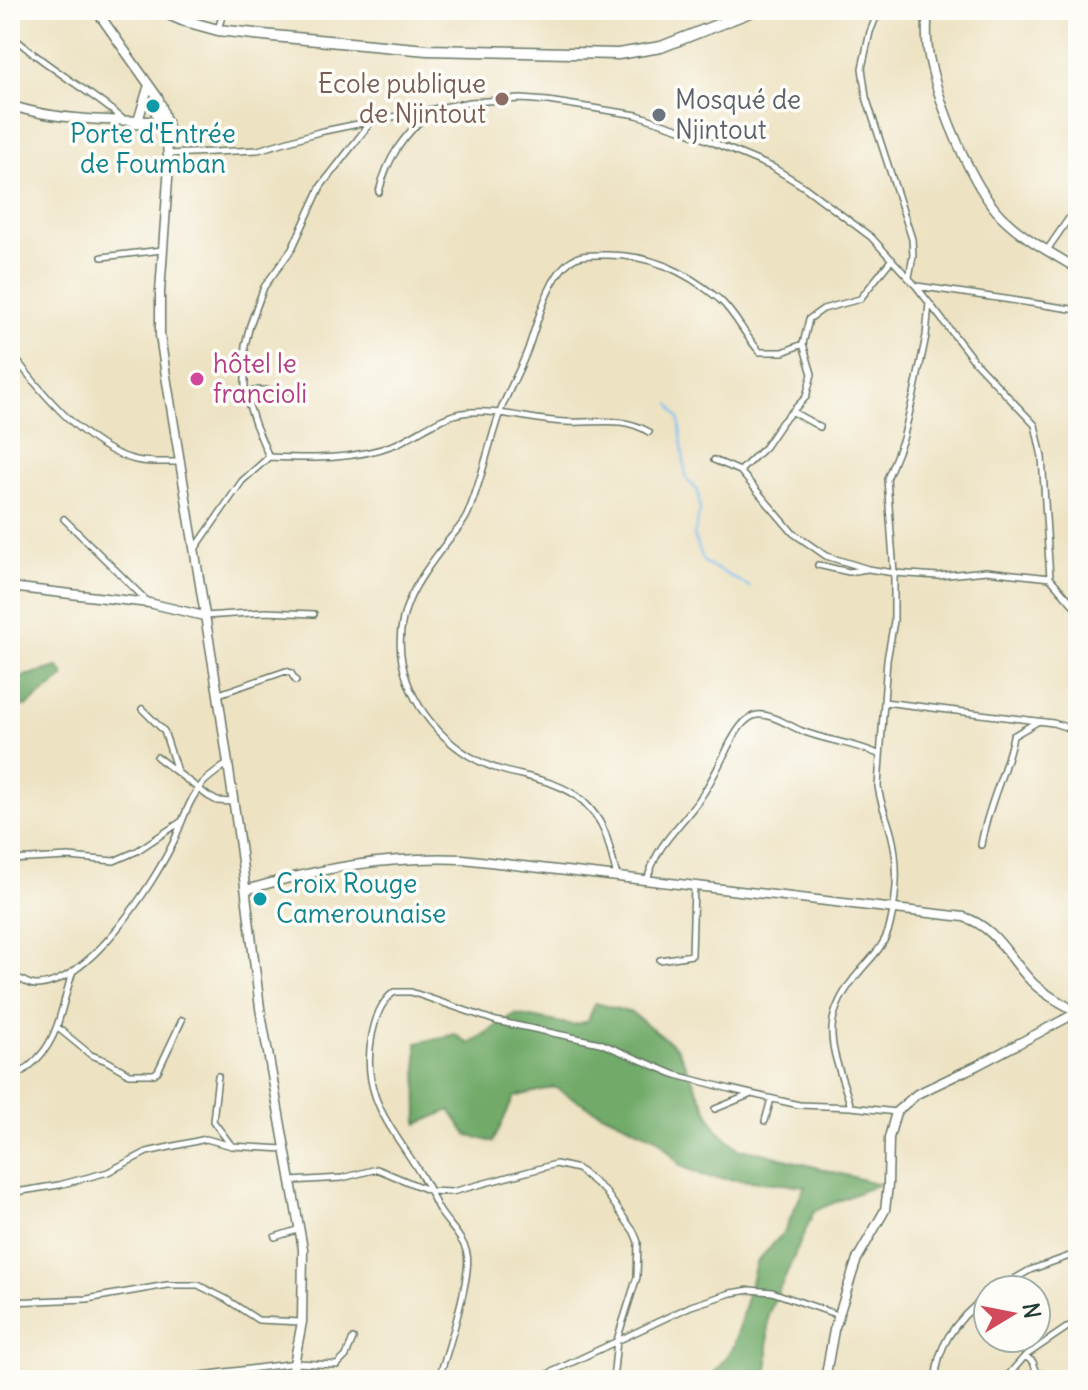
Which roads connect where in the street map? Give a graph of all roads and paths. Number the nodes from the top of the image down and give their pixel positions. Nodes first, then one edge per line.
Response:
1 (96, 10) edge
2 (159, 10) edge
3 (224, 10) edge
4 (702, 10) edge
5 (755, 10) edge
6 (879, 10) edge
7 (928, 10) edge
8 (735, 18) junction
9 (218, 30) junction
10 (10, 34) edge
11 (144, 77) junction
12 (148, 88) junction
13 (157, 104) junction
14 (10, 105) edge
15 (430, 111) junction
16 (371, 121) junction
17 (135, 123) junction
18 (163, 124) junction
19 (167, 146) junction
20 (379, 192) dead end
21 (1078, 205) edge
22 (162, 250) junction
23 (1047, 251) junction
24 (102, 257) dead end
25 (892, 259) junction
26 (1078, 269) edge
27 (909, 278) junction
28 (916, 286) junction
29 (929, 302) junction
30 (1078, 310) edge
31 (803, 344) junction
32 (10, 351) edge
33 (288, 391) dead end
34 (245, 393) junction
35 (501, 411) junction
36 (793, 412) junction
37 (820, 427) dead end
38 (649, 432) dead end
39 (269, 457) junction
40 (714, 460) dead end
41 (180, 462) junction
42 (740, 471) junction
43 (64, 519) dead end
44 (195, 550) junction
45 (818, 565) dead end
46 (868, 569) junction
47 (894, 573) junction
48 (1050, 578) junction
49 (10, 587) edge
50 (149, 603) junction
51 (1078, 610) edge
52 (314, 614) dead end
53 (204, 616) junction
54 (296, 681) dead end
55 (218, 695) junction
56 (884, 702) junction
57 (142, 709) dead end
58 (1038, 721) junction
59 (1078, 731) edge
60 (878, 754) junction
61 (157, 757) dead end
62 (227, 764) junction
63 (177, 771) junction
64 (199, 789) junction
65 (233, 802) junction
66 (182, 821) junction
67 (981, 845) dead end
68 (10, 860) edge
69 (617, 877) junction
70 (647, 880) junction
71 (694, 885) junction
72 (246, 890) junction
73 (893, 909) junction
74 (660, 960) dead end
75 (10, 974) edge
76 (72, 974) junction
77 (1078, 1012) edge
78 (182, 1020) dead end
79 (58, 1028) junction
80 (218, 1076) dead end
81 (10, 1080) edge
82 (754, 1094) junction
83 (771, 1099) junction
84 (851, 1107) junction
85 (715, 1109) dead end
86 (896, 1112) junction
87 (765, 1121) dead end
88 (232, 1146) junction
89 (284, 1149) junction
90 (291, 1181) junction
91 (430, 1191) junction
92 (10, 1193) edge
93 (300, 1228) junction
94 (275, 1237) dead end
95 (1078, 1253) edge
96 (1023, 1274) edge
97 (10, 1302) edge
98 (972, 1311) edge
99 (838, 1315) junction
100 (1078, 1320) edge
101 (302, 1322) junction
102 (353, 1339) dead end
103 (617, 1340) junction
104 (1025, 1356) junction
105 (296, 1363) junction
106 (162, 1380) edge
107 (291, 1380) edge
108 (438, 1380) edge
109 (535, 1380) edge
110 (613, 1380) edge
111 (825, 1380) edge
112 (936, 1380) edge
113 (1004, 1380) edge
114 (1056, 1380) edge

1 - 11 main road
2 - 9 highway
3 - 9 street
4 - 8 street
5 - 8 highway
6 - 27 street
7 - 23 main road
8 - 9 highway
10 - 17 street
11 - 12 main road
11 - 13 main road
12 - 13 main road
12 - 17 main road
13 - 18 main road
14 - 17 main road
15 - 16 street
15 - 20 street
15 - 25 street
16 - 19 street
16 - 34 street
17 - 18 main road
17 - 19 main road
18 - 19 main road
19 - 22 main road
21 - 23 street
22 - 24 street
22 - 41 main road
23 - 26 main road
25 - 27 street
25 - 31 street
27 - 28 street
28 - 29 street
28 - 30 street
29 - 47 street
29 - 48 street
31 - 35 street
31 - 36 street
32 - 41 street
33 - 34 street
34 - 39 street
35 - 38 street
35 - 39 street
35 - 69 street
36 - 37 street
36 - 42 street
39 - 44 street
40 - 42 street
41 - 44 main road
42 - 46 street
43 - 50 street
44 - 53 main road
45 - 46 street
46 - 47 street
47 - 48 street
47 - 56 street
48 - 51 street
49 - 50 main road
50 - 53 main road
52 - 53 street
53 - 55 main road
54 - 55 street
55 - 62 main road
56 - 58 street
56 - 60 street
57 - 63 street
58 - 59 street
58 - 67 street
60 - 70 street
60 - 73 street
61 - 63 street
62 - 64 street
62 - 65 main road
63 - 64 street
64 - 65 street
64 - 66 street
65 - 72 main road
66 - 68 street
66 - 76 street
69 - 70 main road
69 - 72 main road
70 - 71 main road
71 - 73 main road
71 - 74 street
72 - 89 main road
73 - 77 main road
73 - 84 street
75 - 76 street
76 - 79 street
77 - 86 main road
78 - 79 street
79 - 81 street
80 - 88 street
82 - 83 street
82 - 85 street
82 - 91 street
83 - 84 street
83 - 87 street
84 - 86 street
86 - 99 main road
88 - 89 street
88 - 92 street
89 - 90 main road
90 - 91 street
90 - 93 main road
91 - 103 street
91 - 108 street
93 - 94 street
93 - 101 main road
95 - 96 street
97 - 101 street
98 - 112 street
99 - 103 street
99 - 111 main road
100 - 104 street
101 - 105 main road
102 - 105 street
103 - 109 street
103 - 110 street
104 - 113 street
104 - 114 street
105 - 106 street
105 - 107 main road

